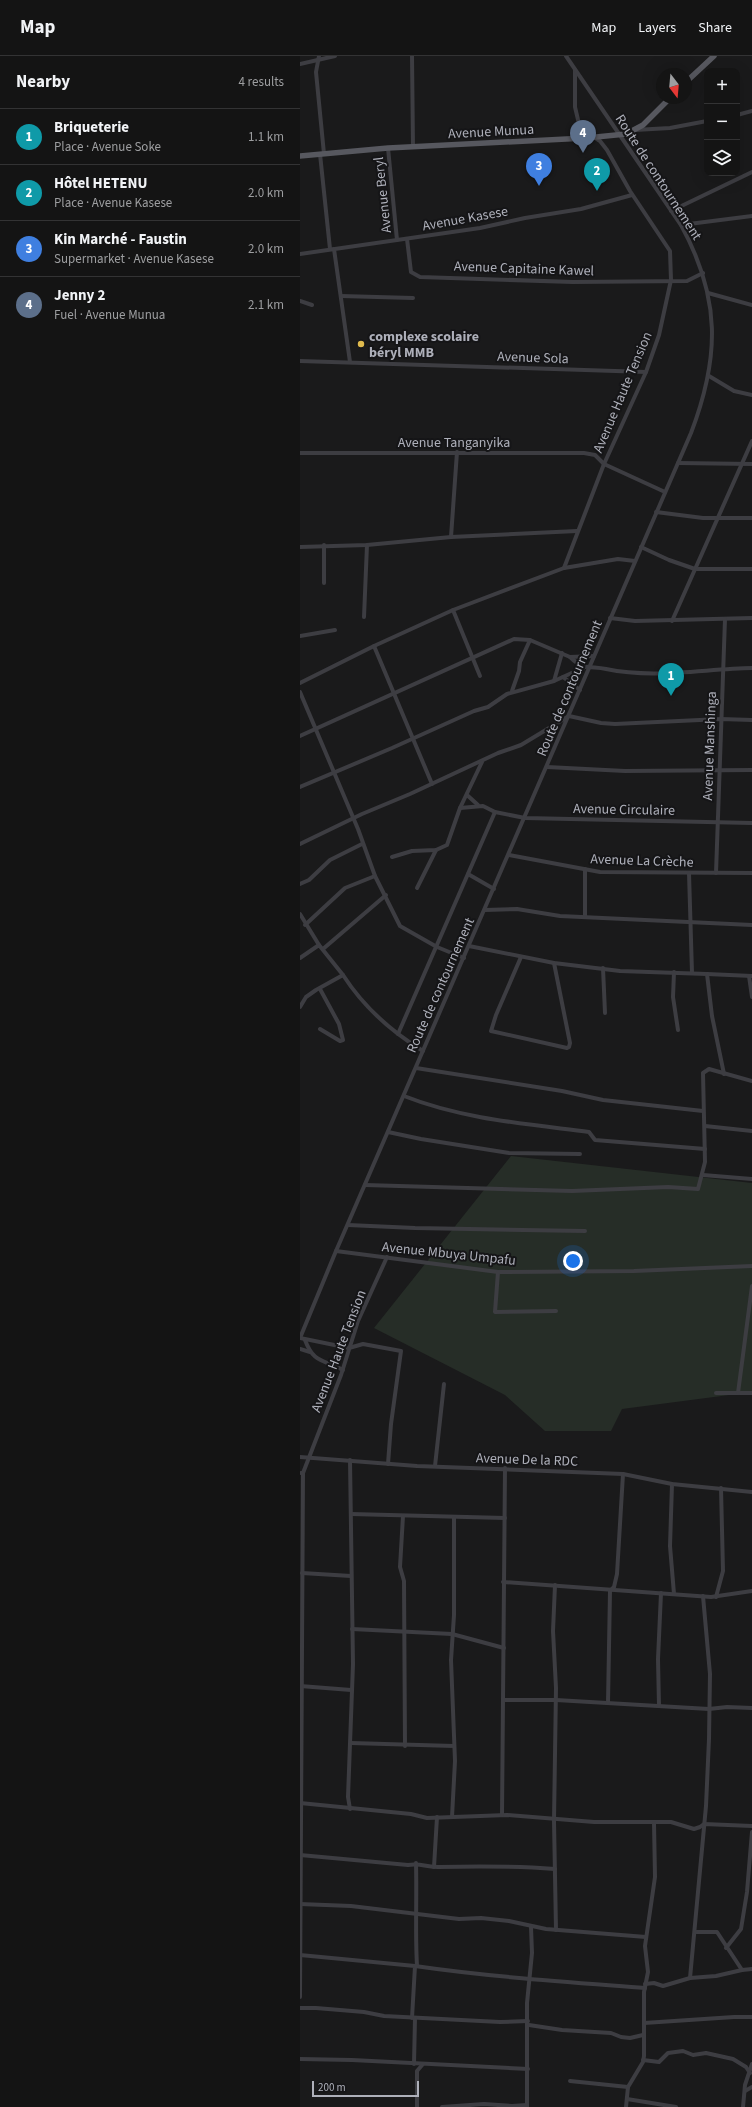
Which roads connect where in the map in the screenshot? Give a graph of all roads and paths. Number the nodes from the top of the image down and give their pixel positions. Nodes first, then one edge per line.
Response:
1 (319, 56) edge
2 (335, 56) edge
3 (412, 56) edge
4 (566, 56) edge
5 (714, 56) edge
6 (316, 62) junction
7 (300, 64) edge
8 (575, 70) junction
9 (692, 76) edge
10 (664, 104) edge
11 (752, 111) edge
12 (740, 115) edge
13 (704, 122) edge
14 (634, 130) junction
15 (619, 135) junction
16 (595, 138) junction
17 (413, 147) junction
18 (388, 148) junction
19 (322, 154) junction
20 (300, 156) edge
21 (752, 172) edge
22 (632, 195) junction
23 (671, 211) junction
24 (752, 216) edge
25 (681, 225) junction
26 (407, 238) junction
27 (397, 240) junction
28 (332, 249) junction
29 (300, 254) edge
30 (703, 273) junction
31 (671, 280) junction
32 (708, 293) junction
33 (341, 296) junction
34 (413, 298) dead end
35 (300, 301) edge
36 (312, 305) dead end
37 (752, 305) edge
38 (300, 362) edge
39 (350, 362) junction
40 (646, 372) junction
41 (709, 376) junction
42 (752, 396) edge
43 (752, 441) edge
44 (457, 452) junction
45 (300, 453) edge
46 (678, 463) junction
47 (604, 464) junction
48 (742, 464) junction
49 (752, 464) edge
50 (665, 492) junction
51 (656, 512) junction
52 (718, 517) junction
53 (752, 518) edge
54 (577, 531) junction
55 (451, 537) junction
56 (324, 545) junction
57 (367, 545) junction
58 (300, 547) edge
59 (641, 547) junction
60 (635, 561) junction
61 (564, 568) junction
62 (695, 569) junction
63 (752, 569) edge
64 (324, 583) dead end
65 (454, 610) junction
66 (364, 617) dead end
67 (610, 618) junction
68 (752, 618) edge
69 (725, 619) junction
70 (672, 621) junction
71 (335, 630) dead end
72 (300, 636) edge
73 (530, 640) junction
74 (374, 646) junction
75 (562, 653) junction
76 (594, 656) junction
77 (473, 657) junction
78 (570, 657) junction
79 (585, 667) junction
80 (723, 668) junction
81 (752, 668) edge
82 (590, 669) junction
83 (480, 676) dead end
84 (563, 677) junction
85 (554, 681) junction
86 (300, 683) edge
87 (580, 690) junction
88 (512, 691) junction
89 (300, 692) edge
90 (393, 694) junction
91 (569, 716) junction
92 (720, 719) junction
93 (752, 720) edge
94 (316, 730) junction
95 (300, 736) edge
96 (413, 738) junction
97 (482, 761) junction
98 (547, 767) junction
99 (719, 770) junction
100 (752, 770) edge
101 (334, 772) junction
102 (432, 784) junction
103 (300, 787) edge
104 (467, 795) junction
105 (478, 805) junction
106 (460, 808) junction
107 (495, 812) junction
108 (525, 818) junction
109 (353, 819) junction
110 (717, 822) junction
111 (752, 823) edge
112 (300, 844) edge
113 (362, 844) junction
114 (436, 850) junction
115 (509, 855) junction
116 (392, 857) dead end
117 (585, 869) junction
118 (690, 873) junction
119 (716, 873) junction
120 (752, 873) edge
121 (468, 874) junction
122 (375, 876) junction
123 (300, 884) edge
124 (417, 888) dead end
125 (494, 889) junction
126 (386, 895) junction
127 (485, 910) junction
128 (300, 917) edge
129 (585, 917) junction
130 (690, 922) junction
131 (305, 925) junction
132 (752, 925) edge
133 (319, 945) junction
134 (469, 946) junction
135 (437, 948) junction
136 (323, 949) junction
137 (521, 957) junction
138 (300, 958) edge
139 (464, 958) junction
140 (554, 963) junction
141 (603, 968) junction
142 (674, 972) junction
143 (692, 973) junction
144 (708, 974) junction
145 (343, 975) junction
146 (751, 976) edge
147 (320, 989) junction
148 (752, 997) edge
149 (300, 1007) edge
150 (605, 1012) dead end
151 (320, 1029) dead end
152 (678, 1030) dead end
153 (398, 1034) junction
154 (423, 1051) junction
155 (416, 1068) junction
156 (724, 1074) junction
157 (752, 1081) edge
158 (404, 1096) junction
159 (703, 1111) junction
160 (705, 1126) junction
161 (752, 1131) edge
162 (388, 1132) junction
163 (705, 1149) junction
164 (580, 1154) dead end
165 (703, 1175) junction
166 (752, 1179) edge
167 (365, 1186) junction
168 (348, 1225) junction
169 (585, 1231) dead end
170 (336, 1251) junction
171 (387, 1258) junction
172 (752, 1266) edge
173 (498, 1272) junction
174 (752, 1286) edge
175 (556, 1311) dead end
176 (300, 1338) edge
177 (305, 1340) junction
178 (349, 1348) junction
179 (300, 1349) edge
180 (310, 1352) junction
181 (343, 1370) junction
182 (444, 1384) dead end
183 (716, 1393) dead end
184 (738, 1393) junction
185 (752, 1393) edge
186 (300, 1457) edge
187 (307, 1457) junction
188 (350, 1460) junction
189 (388, 1464) junction
190 (435, 1466) junction
191 (505, 1468) junction
192 (301, 1473) edge
193 (623, 1474) junction
194 (672, 1484) junction
195 (721, 1488) junction
196 (752, 1492) edge
197 (350, 1514) junction
198 (403, 1516) junction
199 (454, 1518) junction
200 (505, 1518) junction
201 (302, 1572) junction
202 (351, 1576) junction
203 (503, 1582) junction
204 (555, 1584) junction
205 (610, 1591) junction
206 (752, 1591) edge
207 (661, 1593) junction
208 (674, 1594) junction
209 (703, 1596) junction
210 (716, 1596) junction
211 (352, 1629) junction
212 (404, 1632) junction
213 (452, 1634) junction
214 (504, 1648) junction
215 (301, 1661) edge
216 (300, 1686) edge
217 (351, 1690) junction
218 (504, 1700) junction
219 (556, 1700) junction
220 (608, 1704) junction
221 (659, 1706) junction
222 (709, 1708) junction
223 (752, 1708) edge
224 (351, 1743) junction
225 (405, 1746) junction
226 (454, 1746) junction
227 (301, 1804) edge
228 (350, 1809) junction
229 (502, 1815) junction
230 (436, 1817) junction
231 (452, 1817) junction
232 (554, 1818) junction
233 (654, 1823) dead end
234 (704, 1824) junction
235 (752, 1826) edge
236 (752, 1832) edge
237 (301, 1855) edge
238 (416, 1863) junction
239 (434, 1867) junction
240 (555, 1869) junction
241 (300, 1904) edge
242 (417, 1913) junction
243 (531, 1927) junction
244 (556, 1930) junction
245 (694, 1932) junction
246 (646, 1937) junction
247 (726, 1948) junction
248 (300, 1955) edge
249 (416, 1966) junction
250 (752, 1969) edge
251 (742, 1970) junction
252 (690, 1978) junction
253 (529, 1979) junction
254 (645, 1986) junction
255 (300, 1997) edge
256 (300, 2008) edge
257 (414, 2018) junction
258 (752, 2018) edge
259 (528, 2023) junction
260 (644, 2023) junction
261 (643, 2034) junction
262 (300, 2059) edge
263 (643, 2060) junction
264 (414, 2064) junction
265 (423, 2064) junction
266 (752, 2064) edge
267 (528, 2069) junction
268 (417, 2072) junction
269 (750, 2073) junction
270 (570, 2081) dead end
271 (628, 2087) junction
272 (752, 2087) edge
273 (745, 2091) junction
274 (627, 2099) junction
275 (527, 2106) edge
276 (417, 2107) edge
277 (442, 2107) edge
278 (626, 2107) edge
279 (676, 2107) edge
280 (743, 2107) edge

1 - 6 street
2 - 6 street
3 - 17 street
4 - 8 street, Route de contournement
5 - 9 main road
6 - 7 street
6 - 19 street
8 - 15 street, Route de contournement
8 - 16 street, Avenue Haute Tension
10 - 14 main road, Avenue Munua
11 - 12 street
13 - 14 street
14 - 15 main road, Avenue Munua
15 - 16 main road, Avenue Munua
15 - 23 street, Route de contournement
16 - 17 main road, Avenue Munua
16 - 22 street, Avenue Haute Tension
17 - 18 main road, Avenue Munua
18 - 19 main road, Avenue Munua
18 - 27 street, Avenue Beryl
19 - 20 main road, Avenue Munua
19 - 28 street
21 - 23 street
22 - 26 street, Avenue Kasese
22 - 31 street, Avenue Haute Tension
23 - 25 street, Route de contournement
24 - 25 street
25 - 30 street, Route de contournement
26 - 27 street, Avenue Kasese
26 - 31 street, Avenue Capitaine Kawel
27 - 28 street, Avenue Kasese
28 - 29 street, Avenue Kasese
28 - 33 street
30 - 31 street
30 - 32 street, Route de contournement
31 - 40 street, Avenue Haute Tension
32 - 37 street
32 - 41 street, Route de contournement
33 - 34 street
33 - 39 street
35 - 36 street
38 - 39 street, Avenue Sola
39 - 40 street, Avenue Sola
40 - 47 street, Avenue Haute Tension
41 - 42 street
41 - 46 street, Route de contournement
43 - 48 street
44 - 45 street, Avenue Tanganyika
44 - 47 street, Avenue Tanganyika
44 - 55 street
46 - 48 street
46 - 50 street, Route de contournement
47 - 50 street, Avenue Tanganyika
47 - 54 street, Avenue Haute Tension
48 - 49 street
48 - 52 street
50 - 51 street, Route de contournement
51 - 52 street
51 - 59 street, Route de contournement
52 - 53 street
52 - 62 street
54 - 55 street
54 - 61 street, Avenue Haute Tension
55 - 57 street
56 - 57 street
56 - 58 street
56 - 64 street
57 - 66 street
59 - 60 street, Route de contournement
59 - 62 street
60 - 61 street
60 - 67 street, Route de contournement
61 - 65 street
62 - 63 street
62 - 70 street
65 - 74 street
65 - 77 street
67 - 70 street
67 - 76 street, Route de contournement
68 - 69 street
69 - 70 street
69 - 80 street, Avenue Manshinga
71 - 72 street
73 - 75 street
73 - 77 street
73 - 88 street
74 - 86 street
74 - 90 street
75 - 78 street
75 - 85 street
76 - 78 street
76 - 82 street, Route de contournement
77 - 83 street
77 - 90 street
78 - 79 street
79 - 82 street
79 - 84 street
80 - 81 street
80 - 82 street
80 - 92 street, Avenue Manshinga
82 - 87 street, Route de contournement
84 - 85 street
84 - 87 street
85 - 88 street
87 - 91 street, Route de contournement
88 - 96 street
89 - 94 street
90 - 94 street
90 - 96 street
91 - 92 street
91 - 97 street
91 - 98 street, Route de contournement
92 - 93 street
92 - 99 street, Avenue Manshinga
94 - 95 street
94 - 101 street
96 - 101 street
96 - 102 street
97 - 102 street
97 - 104 street
98 - 99 street
98 - 108 street, Route de contournement
99 - 100 street
99 - 110 street, Avenue Manshinga
101 - 103 street
101 - 109 street
102 - 109 street
104 - 105 street
104 - 106 street
105 - 106 street
105 - 107 street, Avenue Circulaire
106 - 114 street
107 - 108 street, Avenue Circulaire
107 - 121 street
108 - 110 street, Avenue Circulaire
108 - 115 street, Route de contournement
109 - 112 street
109 - 113 street
110 - 111 street, Avenue Circulaire
110 - 119 street, Avenue Manshinga
113 - 122 street
113 - 123 street
114 - 116 street
114 - 124 street
115 - 117 street, Avenue La Crèche
115 - 125 street, Route de contournement
117 - 118 street, Avenue La Crèche
117 - 129 street
118 - 119 street, Avenue La Crèche
118 - 130 street
119 - 120 street, Avenue La Crèche
121 - 125 street
121 - 135 street
122 - 126 street
122 - 131 street
125 - 127 street, Route de contournement
126 - 135 street
126 - 136 street
127 - 129 street
127 - 134 street, Route de contournement
128 - 131 street
129 - 130 street
130 - 132 street
130 - 143 street
131 - 133 street
133 - 136 street
133 - 138 street
134 - 137 street
134 - 139 street, Route de contournement
135 - 139 street
135 - 153 street
136 - 145 street
137 - 140 street
137 - 140 street
139 - 154 street, Route de contournement
140 - 141 street
141 - 142 street
141 - 150 street
142 - 143 street
142 - 152 street
143 - 144 street
144 - 146 street
144 - 156 street
145 - 147 street
145 - 153 street
146 - 148 street
147 - 149 street
147 - 151 street
153 - 154 street
154 - 155 street, Route de contournement
155 - 158 street, Route de contournement
155 - 159 street
156 - 157 street
156 - 159 street
158 - 162 street, Route de contournement
158 - 163 street
159 - 160 street
160 - 161 street
160 - 163 street
162 - 164 street
162 - 167 street, Route de contournement
163 - 165 street
165 - 166 street
165 - 167 street
167 - 168 street, Route de contournement
168 - 169 street
168 - 170 street, Route de contournement
170 - 171 street, Avenue Mbuya Umpafu
170 - 176 street, Route de contournement
171 - 173 street, Avenue Mbuya Umpafu
171 - 178 street, Avenue Haute Tension
172 - 173 street, Avenue Mbuya Umpafu
173 - 175 street
174 - 184 street
176 - 177 street
177 - 178 street
177 - 180 street
178 - 181 street, Avenue Haute Tension
178 - 189 street
179 - 180 street
180 - 181 street
181 - 187 street, Avenue Haute Tension
182 - 190 street
183 - 184 street
184 - 185 street
186 - 187 street, Avenue De la RDC
187 - 188 street, Avenue De la RDC
187 - 192 street, Avenue Haute Tension
188 - 189 street, Avenue De la RDC
188 - 197 street
189 - 190 street, Avenue De la RDC
190 - 191 street, Avenue De la RDC
191 - 193 street, Avenue De la RDC
191 - 200 street
192 - 201 street, Avenue Haute Tension
193 - 194 street, Avenue De la RDC
193 - 205 street
194 - 195 street, Avenue De la RDC
194 - 208 street
195 - 196 street, Avenue De la RDC
195 - 210 street
197 - 198 street
197 - 202 street
198 - 199 street
198 - 212 street
199 - 200 street
199 - 213 street
200 - 203 street
201 - 202 street
201 - 215 street, Avenue Haute Tension
202 - 211 street
203 - 204 street
203 - 214 street
204 - 205 street
204 - 219 street
205 - 207 street
205 - 220 street
206 - 210 street
207 - 208 street
207 - 221 street
208 - 209 street
209 - 210 street
209 - 222 street
211 - 212 street
211 - 217 street
212 - 213 street
212 - 225 street
213 - 214 street
213 - 226 street
214 - 218 street
215 - 216 street, Avenue Haute Tension
216 - 217 street
216 - 227 street, Avenue Haute Tension
217 - 224 street
218 - 219 street
218 - 229 street
219 - 220 street
219 - 232 street
220 - 221 street
221 - 222 street
222 - 223 street
222 - 234 street
224 - 225 street
224 - 228 street
225 - 226 street
226 - 231 street
227 - 228 street
227 - 237 street, Avenue Haute Tension
228 - 230 street
229 - 231 street
229 - 232 street
230 - 231 street
230 - 239 street
232 - 234 street
232 - 240 street
233 - 246 street
234 - 235 street
234 - 245 street
236 - 247 street
237 - 238 street
237 - 241 street, Avenue Haute Tension
238 - 239 street
238 - 242 street
239 - 240 street
240 - 244 street
241 - 242 street
241 - 248 street, Avenue Haute Tension
242 - 243 street
242 - 249 street
243 - 244 street
243 - 253 street
244 - 246 street
245 - 247 street
245 - 252 street
246 - 254 street
247 - 251 street
248 - 249 street
248 - 255 street, Avenue Haute Tension
249 - 253 street
249 - 257 street
250 - 251 street
251 - 252 street
252 - 254 street
253 - 254 street
253 - 259 street
254 - 260 street
256 - 257 street
257 - 259 street
257 - 264 street
258 - 260 street
259 - 261 street
259 - 267 street
260 - 261 street
261 - 263 street
262 - 264 street
263 - 269 street
263 - 271 street
264 - 265 street
264 - 268 street
265 - 267 street
265 - 268 street
266 - 269 street
267 - 275 street
268 - 276 street
269 - 273 street
270 - 271 street
271 - 274 street
272 - 273 street
273 - 280 street
274 - 278 street
274 - 279 street
275 - 277 street

